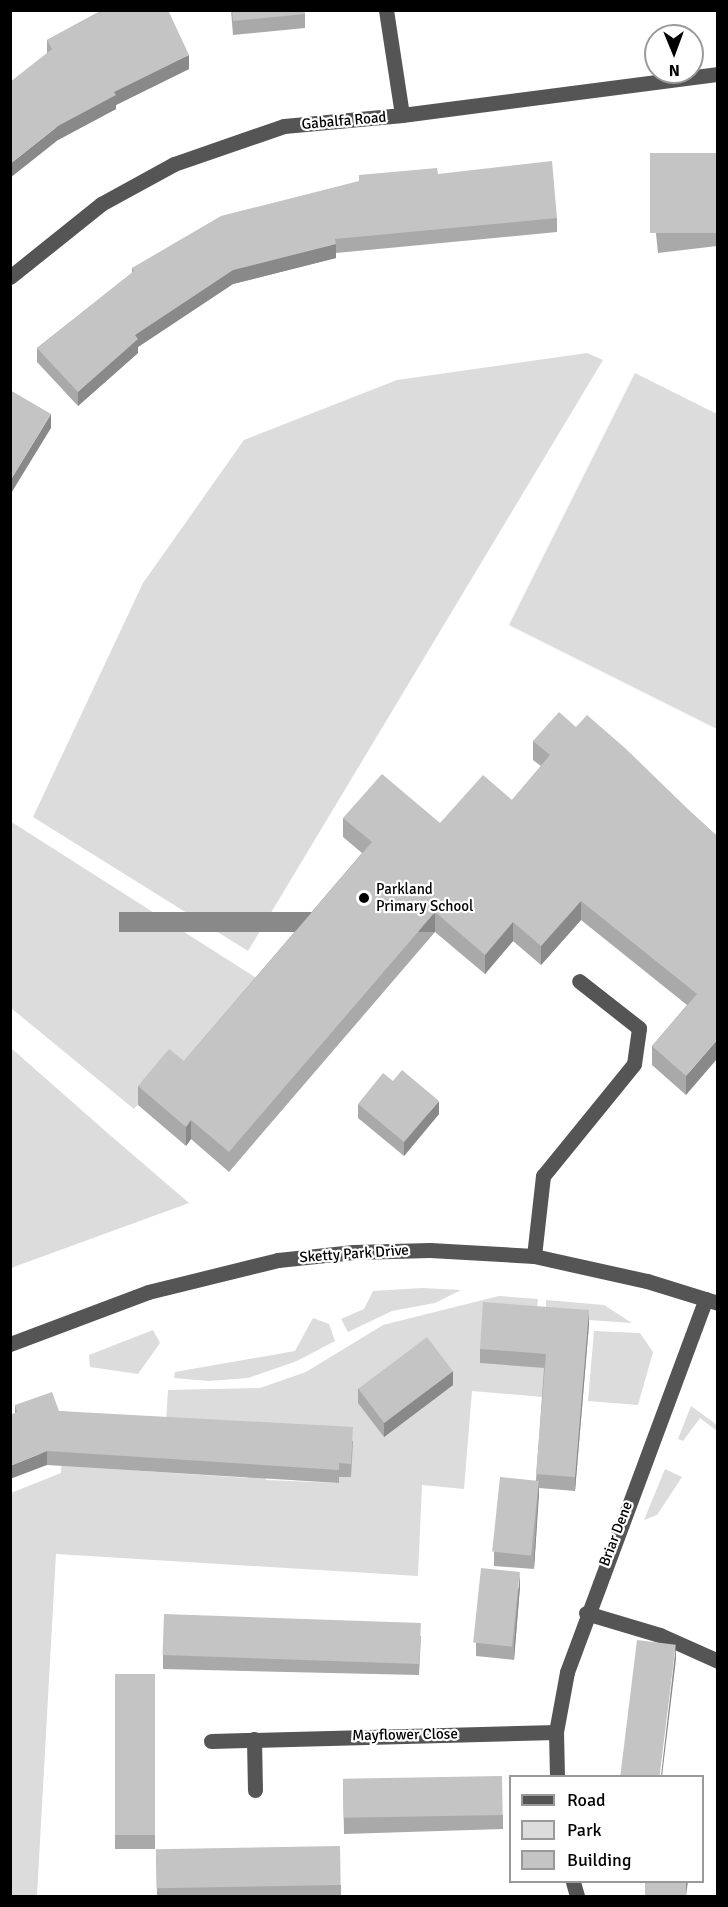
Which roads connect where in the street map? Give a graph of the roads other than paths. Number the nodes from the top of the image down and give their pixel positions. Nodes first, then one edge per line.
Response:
1 (386, 10) edge
2 (717, 74) edge
3 (402, 116) junction
4 (10, 277) edge
5 (579, 981) dead end
6 (534, 1256) junction
7 (714, 1302) edge
8 (10, 1344) edge
9 (586, 1613) junction
10 (717, 1661) edge
11 (556, 1732) junction
12 (254, 1739) junction
13 (211, 1741) dead end
14 (557, 1775) edge
15 (255, 1790) dead end

1 - 3 street
2 - 3 street, Gabalfa Road
3 - 4 street, Gabalfa Road
5 - 6 street
6 - 7 street, Sketty Park Drive
6 - 8 street, Sketty Park Drive
7 - 9 street, Briar Dene
9 - 10 street
9 - 11 street, Briar Dene
11 - 12 street, Mayflower Close
11 - 14 street, Briar Dene
12 - 13 street, Mayflower Close
12 - 15 street

